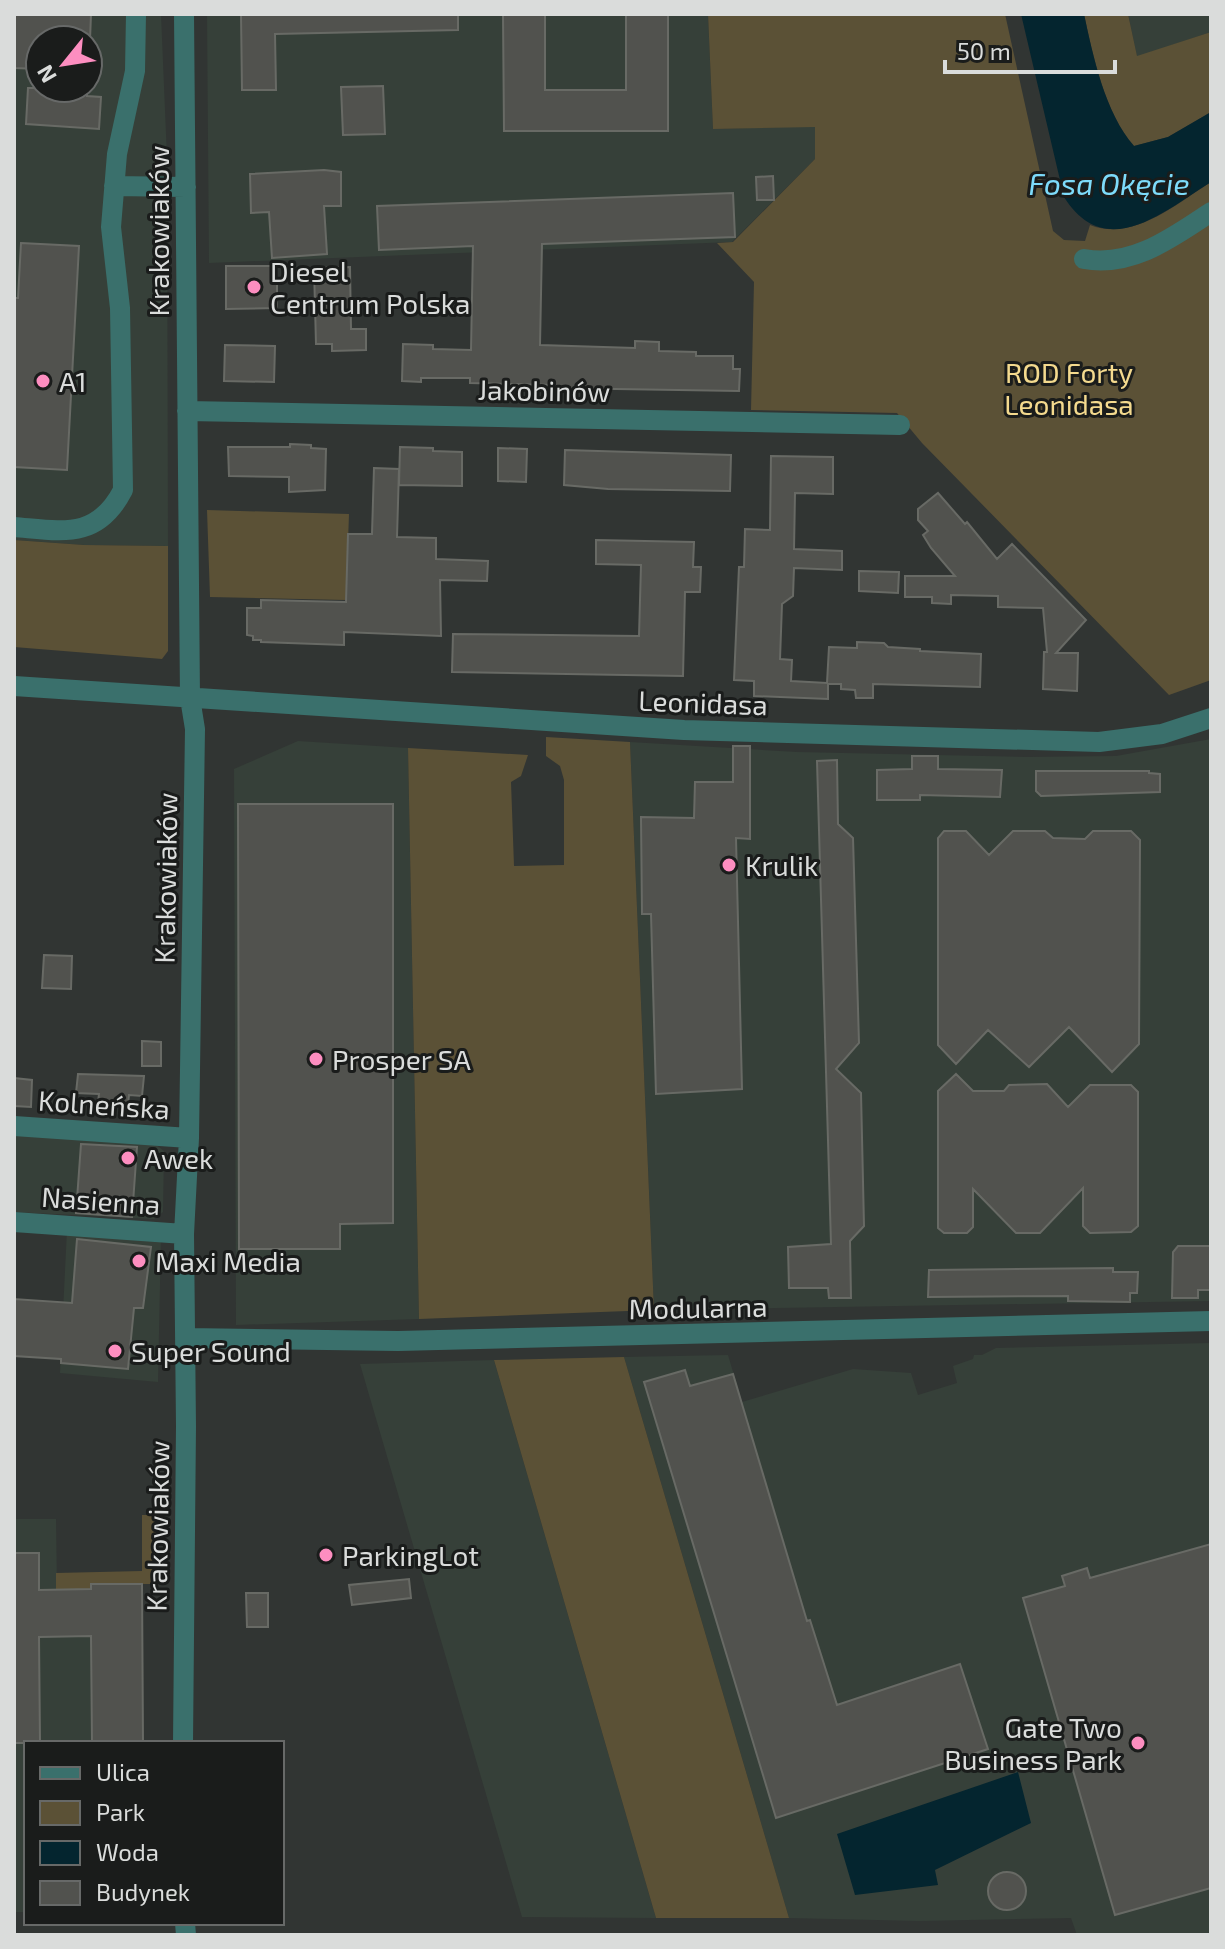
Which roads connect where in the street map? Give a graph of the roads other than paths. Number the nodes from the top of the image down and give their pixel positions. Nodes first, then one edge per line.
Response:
1 (136, 14) edge
2 (184, 14) edge
3 (114, 186) junction
4 (186, 187) junction
5 (1211, 212) edge
6 (1084, 259) dead end
7 (187, 411) junction
8 (900, 425) dead end
9 (14, 527) edge
10 (14, 686) edge
11 (190, 698) junction
12 (1211, 718) edge
13 (14, 1126) edge
14 (189, 1138) junction
15 (14, 1222) edge
16 (184, 1234) junction
17 (1211, 1321) edge
18 (186, 1338) junction
19 (183, 1741) edge

1 - 3 street
2 - 4 street, Krakowiaków
3 - 4 street
3 - 9 street
4 - 7 street, Krakowiaków
5 - 6 street
7 - 8 street, Jakobinów
7 - 11 street, Krakowiaków
10 - 11 street, Leonidasa
11 - 12 street, Leonidasa
11 - 14 street, Krakowiaków
13 - 14 street, Kolneńska
14 - 16 street, Krakowiaków
15 - 16 street, Nasienna
16 - 18 street, Krakowiaków
17 - 18 street, Modularna
18 - 19 street, Krakowiaków

